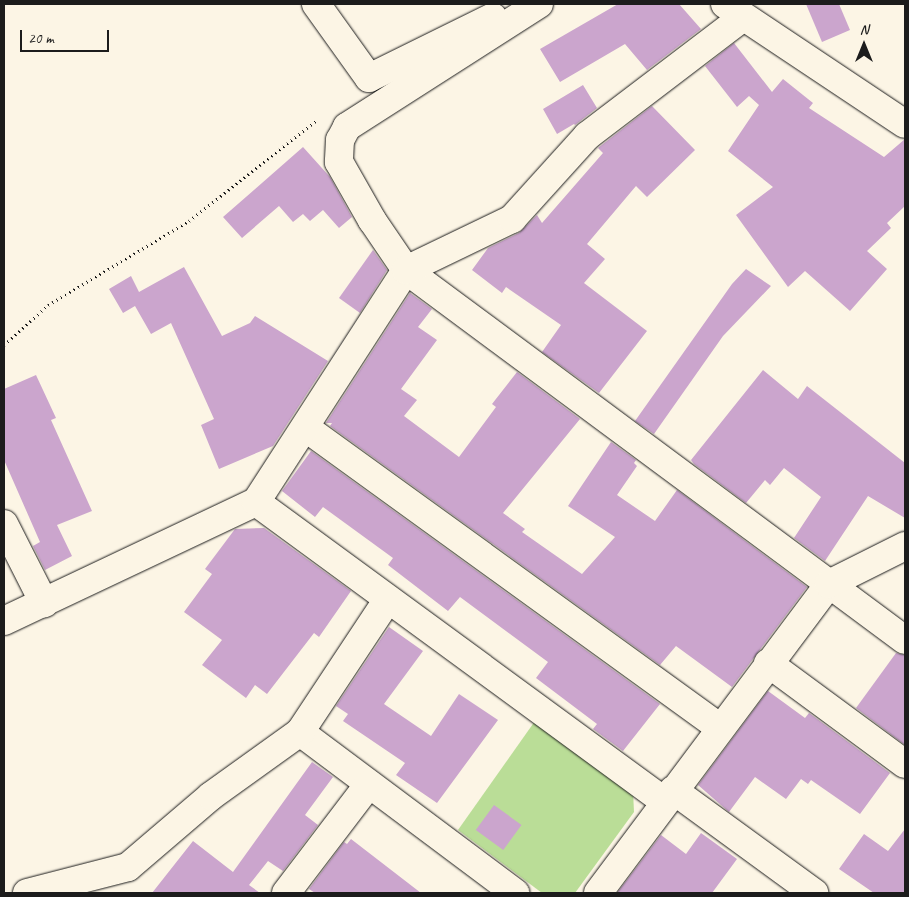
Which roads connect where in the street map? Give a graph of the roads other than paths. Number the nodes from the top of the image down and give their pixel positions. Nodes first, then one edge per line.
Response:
1 (316, 4) edge
2 (524, 4) edge
3 (540, 4) edge
4 (733, 11) edge
5 (905, 124) edge
6 (406, 270) junction
7 (306, 428) junction
8 (256, 502) junction
9 (4, 524) edge
10 (905, 546) edge
11 (829, 584) junction
12 (388, 599) junction
13 (44, 603) junction
14 (4, 621) edge
15 (905, 640) edge
16 (768, 663) junction
17 (719, 728) junction
18 (300, 732) junction
19 (905, 764) edge
20 (369, 784) junction
21 (669, 795) junction
22 (27, 893) edge
23 (286, 893) edge
24 (515, 893) edge
25 (598, 893) edge
26 (814, 893) edge

1 - 2 street
3 - 6 street
4 - 5 street
4 - 6 street
6 - 7 street
6 - 11 street
7 - 8 street
7 - 17 street
8 - 12 street
8 - 13 street
9 - 13 street
10 - 11 street
11 - 15 street
11 - 16 street
12 - 18 street
12 - 21 street
13 - 14 street
16 - 17 street
16 - 19 street
17 - 21 street
18 - 20 street
18 - 22 street
20 - 23 street
20 - 24 street
21 - 25 street
21 - 26 street

